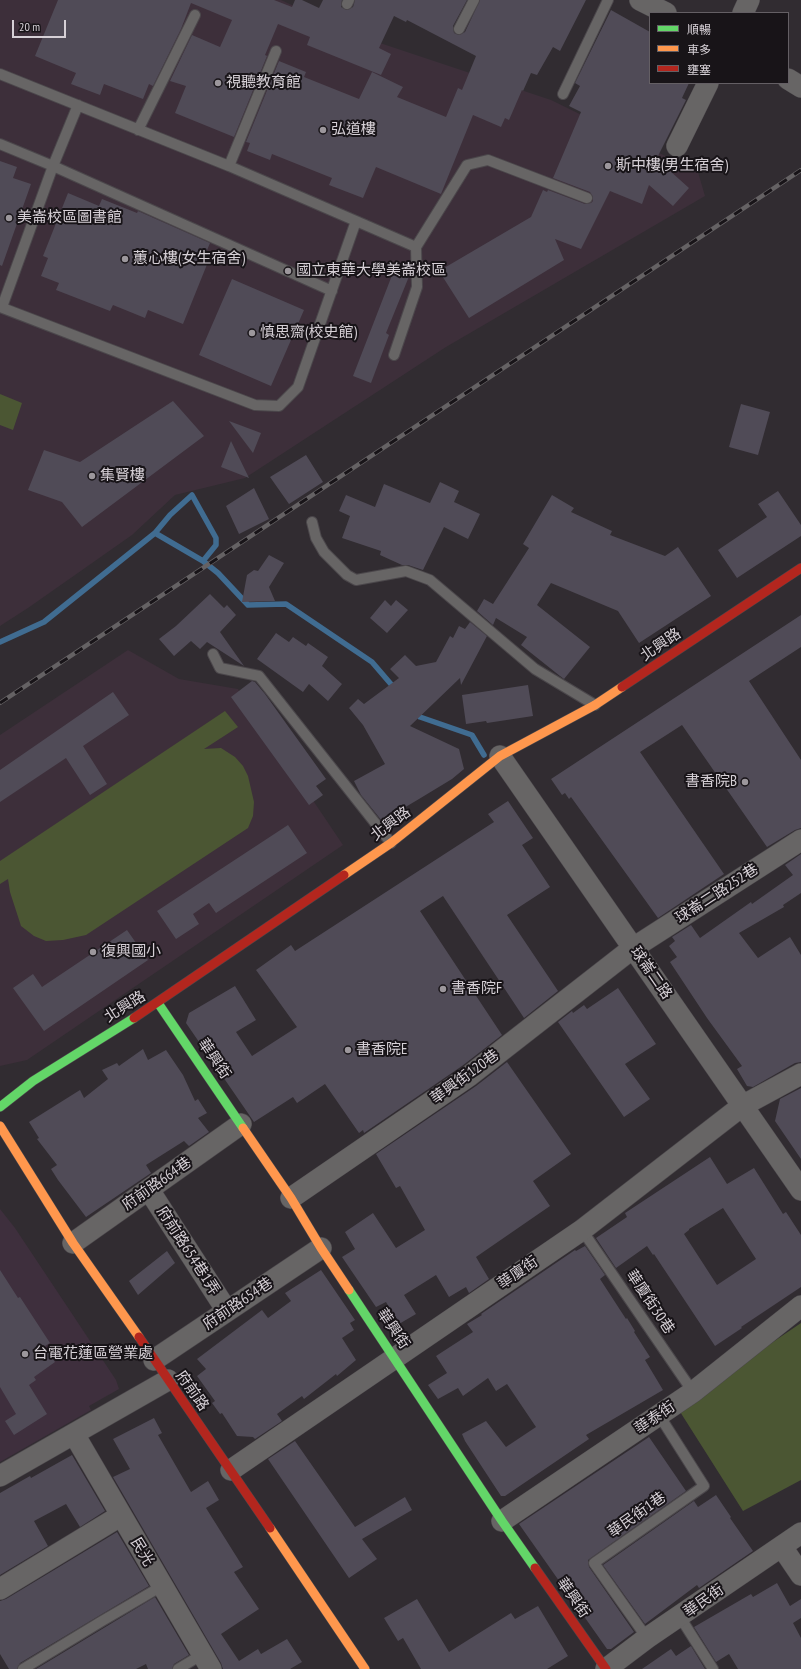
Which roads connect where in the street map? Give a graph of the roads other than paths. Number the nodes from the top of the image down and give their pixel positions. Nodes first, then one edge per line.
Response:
1 (474, 0) edge
2 (608, 0) edge
3 (640, 0) edge
4 (749, 0) edge
5 (664, 12) edge
6 (743, 12) edge
7 (195, 15) dead end
8 (459, 29) dead end
9 (276, 51) dead end
10 (0, 74) edge
11 (789, 80) edge
12 (708, 84) edge
13 (801, 87) edge
14 (563, 94) dead end
15 (78, 105) junction
16 (138, 130) junction
17 (0, 144) edge
18 (677, 146) dead end
19 (53, 166) junction
20 (229, 166) junction
21 (586, 198) dead end
22 (356, 221) junction
23 (416, 247) junction
24 (332, 291) junction
25 (1, 307) edge
26 (394, 355) dead end
27 (312, 522) dead end
28 (801, 568) edge
29 (213, 654) dead end
30 (595, 705) junction
31 (500, 756) junction
32 (801, 840) edge
33 (392, 843) junction
34 (633, 948) junction
35 (158, 1002) junction
36 (801, 1074) edge
37 (742, 1106) junction
38 (0, 1107) edge
39 (241, 1124) junction
40 (0, 1126) edge
41 (149, 1190) junction
42 (801, 1190) edge
43 (290, 1198) junction
44 (582, 1230) junction
45 (73, 1243) junction
46 (321, 1248) junction
47 (801, 1306) edge
48 (227, 1311) junction
49 (395, 1357) junction
50 (154, 1360) junction
51 (168, 1380) junction
52 (692, 1392) junction
53 (659, 1415) junction
54 (74, 1434) junction
55 (231, 1470) junction
56 (0, 1476) edge
57 (120, 1516) junction
58 (502, 1521) junction
59 (801, 1533) edge
60 (782, 1547) junction
61 (801, 1576) edge
62 (162, 1586) junction
63 (0, 1589) edge
64 (680, 1618) junction
65 (647, 1638) junction
66 (207, 1662) edge
67 (23, 1669) edge
68 (178, 1669) edge
69 (365, 1669) edge
70 (606, 1669) edge
71 (713, 1669) edge

1 - 8 lane
2 - 14 lane
3 - 5 street
4 - 6 street
7 - 16 lane
9 - 20 lane
10 - 15 lane
11 - 13 street
12 - 18 street
15 - 16 lane
15 - 19 lane
16 - 20 lane
17 - 19 lane
19 - 24 lane
19 - 25 lane
20 - 22 lane
21 - 23 lane
22 - 23 lane
22 - 24 lane
23 - 26 lane
24 - 25 lane
27 - 30 lane
28 - 30 street, 北興路
29 - 33 lane
30 - 31 street, 北興路
31 - 33 street, 北興路
31 - 34 street, 球崙二路
32 - 34 street, 球崙二路252巷
33 - 35 street, 北興路
34 - 37 street, 球崙二路
34 - 43 street, 華興街120巷
35 - 38 street, 北興路
35 - 39 street, 華興街
36 - 37 street, 華廈街
37 - 42 street, 球崙二路
37 - 44 street, 華廈街
39 - 41 street, 府前路664巷
39 - 43 street, 華興街
40 - 45 street, 府前路
41 - 45 street, 府前路664巷
41 - 48 street, 府前路654巷1弄
43 - 46 street, 華興街
44 - 49 street, 華廈街
44 - 52 lane, 華廈街30巷
45 - 50 street, 府前路
46 - 48 street, 府前路654巷
46 - 49 street, 華興街
47 - 52 street, 華泰街
48 - 50 street, 府前路654巷
49 - 55 street, 華廈街
49 - 58 street, 華興街
50 - 51 street, 府前路
51 - 54 street
51 - 55 street, 府前路
52 - 53 street, 華泰街
53 - 58 street, 華泰街
53 - 65 lane, 華民街1巷
54 - 56 street
54 - 57 street, 民光
55 - 69 street, 府前路
57 - 62 street, 民光
57 - 63 street
58 - 70 street, 華興街
59 - 60 street, 華民街
60 - 61 street
60 - 64 street, 華民街
62 - 66 street, 民光
62 - 67 lane
64 - 65 street, 華民街
64 - 71 lane
65 - 70 street, 華民街
66 - 68 lane

